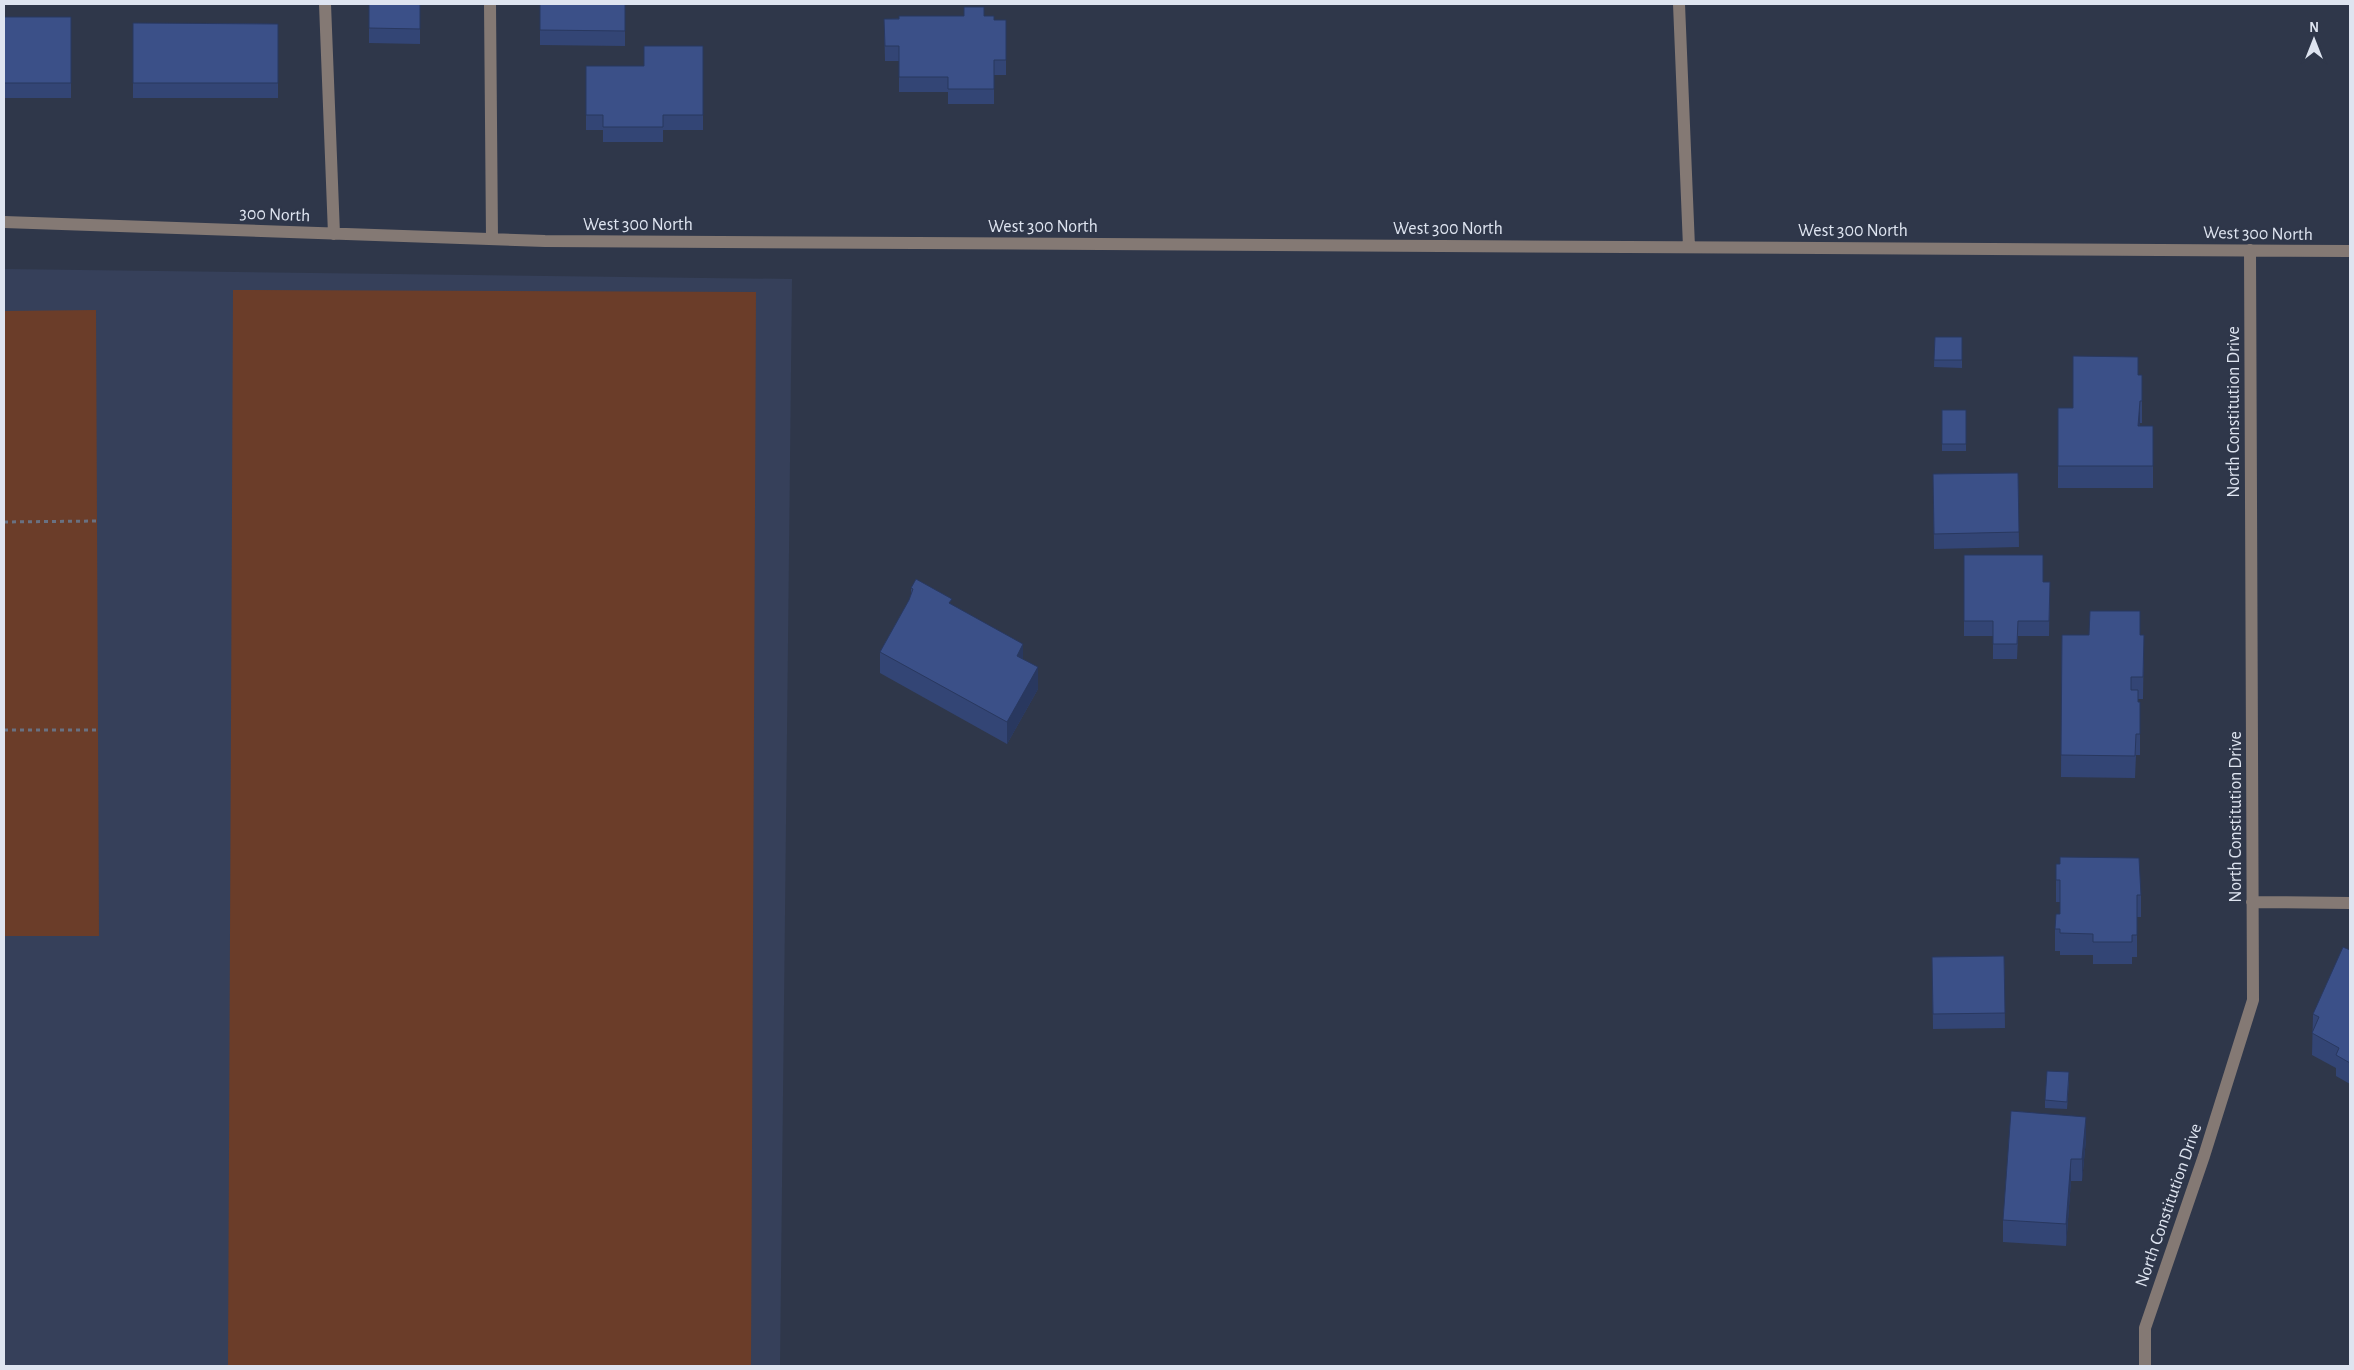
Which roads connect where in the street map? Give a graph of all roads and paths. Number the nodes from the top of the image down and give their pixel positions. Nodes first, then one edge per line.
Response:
1 (325, 4) edge
2 (490, 4) edge
3 (1679, 4) edge
4 (4, 222) edge
5 (334, 234) junction
6 (492, 240) junction
7 (545, 241) joint
8 (1689, 247) junction
9 (2250, 250) junction
10 (2350, 251) edge
11 (98, 521) dead end
12 (4, 522) edge
13 (4, 730) edge
14 (98, 730) dead end
15 (2252, 902) junction
16 (2350, 903) edge
17 (2145, 1366) edge

1 - 5 street
2 - 6 street
3 - 8 street
4 - 5 street, 300 North
5 - 6 street, 300 North
6 - 7 street, 300 North
7 - 8 street, West 300 North
8 - 9 street, West 300 North
9 - 10 street, West 300 North
9 - 15 street, North Constitution Drive
11 - 12 path
13 - 14 path
15 - 16 street
15 - 17 street, North Constitution Drive

